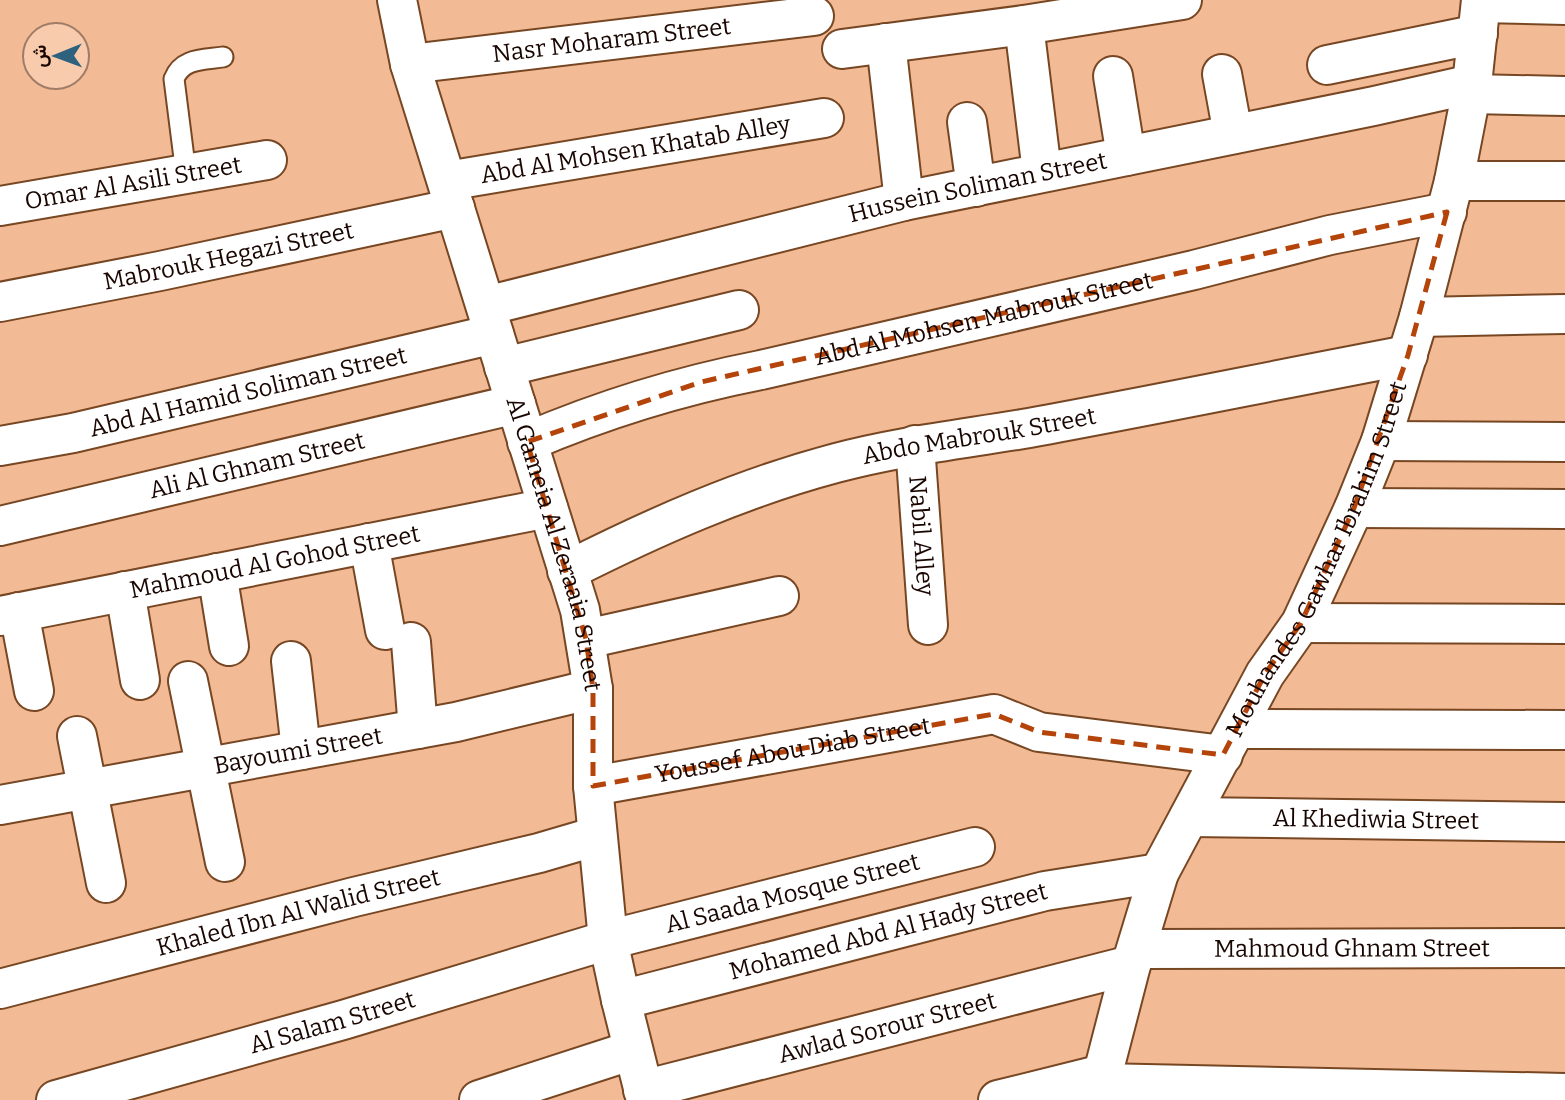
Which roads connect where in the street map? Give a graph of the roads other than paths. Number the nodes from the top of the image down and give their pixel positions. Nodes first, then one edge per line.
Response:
1 (397, 0) edge
2 (1182, 0) edge
3 (1565, 5) edge
4 (1480, 12) edge
5 (814, 16) dead end
6 (1024, 25) junction
7 (886, 43) junction
8 (842, 49) dead end
9 (223, 57) dead end
10 (410, 64) junction
11 (1327, 65) dead end
12 (1222, 74) dead end
13 (1113, 76) dead end
14 (1471, 89) junction
15 (1565, 96) edge
16 (824, 118) dead end
17 (967, 122) dead end
18 (1233, 134) junction
19 (1126, 156) junction
20 (267, 160) dead end
21 (1042, 173) junction
22 (186, 174) junction
23 (1565, 181) edge
24 (976, 187) junction
25 (451, 194) junction
26 (1451, 196) junction
27 (904, 201) junction
28 (0, 206) edge
29 (0, 302) edge
30 (739, 310) dead end
31 (1565, 314) edge
32 (1419, 317) junction
33 (495, 336) junction
34 (1408, 355) junction
35 (516, 404) junction
36 (1381, 441) junction
37 (527, 442) junction
38 (1565, 442) edge
39 (915, 445) junction
40 (0, 446) edge
41 (548, 508) junction
42 (1354, 508) junction
43 (1565, 509) edge
44 (0, 526) edge
45 (369, 543) junction
46 (567, 571) junction
47 (217, 573) junction
48 (125, 591) junction
49 (779, 596) dead end
50 (10, 614) edge
51 (1301, 623) junction
52 (1565, 624) edge
53 (928, 625) dead end
54 (586, 639) junction
55 (229, 646) dead end
56 (291, 662) dead end
57 (140, 680) dead end
58 (188, 681) dead end
59 (593, 690) junction
60 (34, 691) dead end
61 (418, 729) junction
62 (1565, 730) edge
63 (77, 736) dead end
64 (1230, 742) junction
65 (301, 750) junction
66 (205, 767) junction
67 (593, 786) junction
68 (86, 789) junction
69 (0, 802) edge
70 (1189, 817) junction
71 (1565, 822) edge
72 (597, 836) junction
73 (975, 847) dead end
74 (225, 862) dead end
75 (1159, 873) junction
76 (106, 883) dead end
77 (608, 940) junction
78 (1565, 948) edge
79 (1134, 957) junction
80 (0, 989) edge
81 (621, 1000) junction
82 (633, 1050) junction
83 (1100, 1086) edge
84 (1565, 1093) edge
85 (645, 1095) edge
86 (57, 1100) edge
87 (479, 1100) edge
88 (998, 1100) edge

1 - 10 street, Al Gameia Al Zeraaia Street
2 - 6 street
3 - 4 street
4 - 11 street
4 - 14 street, Mouhandes Gawhar Ibrahim Street
5 - 10 street, Nasr Moharam Street
6 - 7 street
6 - 21 street
7 - 8 street
7 - 27 street
9 - 22 lane
10 - 25 street, Al Gameia Al Zeraaia Street
12 - 18 street
13 - 19 street
14 - 15 street, Hussein Soliman Street
14 - 18 street, Hussein Soliman Street
14 - 26 street, Mouhandes Gawhar Ibrahim Street
16 - 25 street, Abd Al Mohsen Khatab Alley
17 - 24 street
18 - 19 street, Hussein Soliman Street
19 - 21 street, Hussein Soliman Street
20 - 22 street, Omar Al Asili Street
21 - 24 street, Hussein Soliman Street
22 - 28 street, Omar Al Asili Street
23 - 26 street, Abd Al Mohsen Mabrouk Street
24 - 27 street, Hussein Soliman Street
25 - 29 street, Mabrouk Hegazi Street
25 - 33 street, Al Gameia Al Zeraaia Street
26 - 32 street, Mouhandes Gawhar Ibrahim Street
26 - 37 street, Abd Al Mohsen Mabrouk Street
27 - 33 street, Hussein Soliman Street
30 - 33 street
31 - 32 street
32 - 34 street, Mouhandes Gawhar Ibrahim Street
33 - 35 street, Al Gameia Al Zeraaia Street
33 - 40 street, Abd Al Hamid Soliman Street
34 - 36 street, Mouhandes Gawhar Ibrahim Street
34 - 39 street, Abdo Mabrouk Street
35 - 37 street, Al Gameia Al Zeraaia Street
35 - 44 street, Ali Al Ghnam Street
36 - 38 street
36 - 42 street, Mouhandes Gawhar Ibrahim Street
37 - 41 street, Al Gameia Al Zeraaia Street
39 - 46 street, Abdo Mabrouk Street
39 - 53 street, Nabil Alley
41 - 45 street, Mahmoud Al Gohod Street
41 - 46 street, Al Gameia Al Zeraaia Street
42 - 43 street
42 - 51 street, Mouhandes Gawhar Ibrahim Street
45 - 47 street, Mahmoud Al Gohod Street
45 - 61 street
46 - 54 street, Al Gameia Al Zeraaia Street
47 - 48 street, Mahmoud Al Gohod Street
47 - 55 street
48 - 50 street, Mahmoud Al Gohod Street
48 - 57 street
49 - 54 street
50 - 60 street
51 - 52 street
51 - 64 street, Mouhandes Gawhar Ibrahim Street
54 - 59 street, Al Gameia Al Zeraaia Street
56 - 65 street
58 - 66 street
59 - 61 street, Bayoumi Street
59 - 67 street, Al Gameia Al Zeraaia Street
61 - 65 street, Bayoumi Street
62 - 64 street
63 - 68 street
64 - 67 street, Youssef Abou Diab Street
64 - 70 street, Mouhandes Gawhar Ibrahim Street
65 - 66 street, Bayoumi Street
66 - 68 street, Bayoumi Street
66 - 74 street
67 - 72 street, Al Gameia Al Zeraaia Street
68 - 69 street, Bayoumi Street
68 - 76 street
70 - 71 street, Al Khediwia Street
70 - 75 street, Mouhandes Gawhar Ibrahim Street
72 - 77 street, Al Gameia Al Zeraaia Street
72 - 80 street, Khaled Ibn Al Walid Street
73 - 77 street, Al Saada Mosque Street
75 - 79 street, Mouhandes Gawhar Ibrahim Street
75 - 81 street, Mohamed Abd Al Hady Street
77 - 81 street, Al Gameia Al Zeraaia Street
77 - 86 street, Al Salam Street
78 - 79 street, Mahmoud Ghnam Street
79 - 83 street, Mouhandes Gawhar Ibrahim Street
79 - 85 street, Awlad Sorour Street
81 - 82 street, Al Gameia Al Zeraaia Street
82 - 85 street, Al Gameia Al Zeraaia Street
82 - 87 street
83 - 84 street
83 - 88 street

